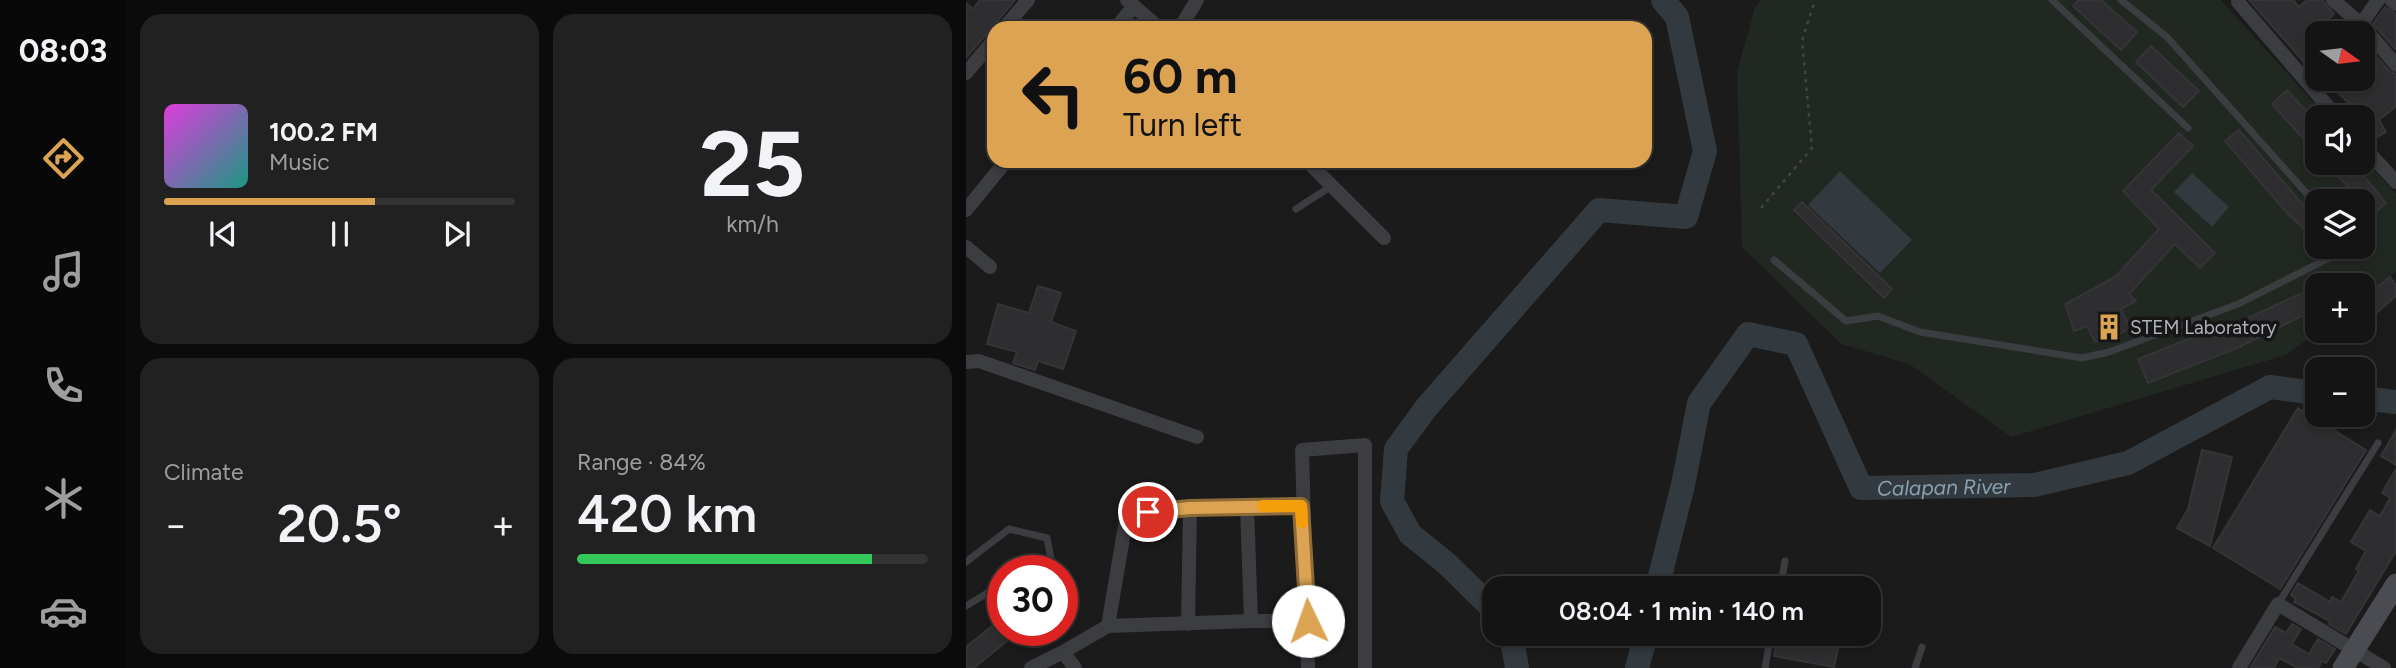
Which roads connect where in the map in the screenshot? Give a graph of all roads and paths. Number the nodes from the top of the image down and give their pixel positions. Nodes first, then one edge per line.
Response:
1 (1028, 0) edge
2 (1197, 0) edge
3 (1815, 0) edge
4 (2052, 0) edge
5 (2121, 0) edge
6 (2333, 0) edge
7 (2378, 0) edge
8 (2391, 0) edge
9 (2238, 2) dead end
10 (1130, 3) edge
11 (2396, 4) edge
12 (1010, 21) edge
13 (1120, 21) edge
14 (1151, 21) edge
15 (1184, 21) edge
16 (2351, 21) edge
17 (2364, 21) edge
18 (2375, 45) edge
19 (987, 48) edge
20 (2396, 65) edge
21 (966, 73) edge
22 (2305, 73) edge
23 (2188, 128) dead end
24 (2375, 159) edge
25 (1000, 168) edge
26 (1315, 168) edge
27 (2396, 182) edge
28 (1334, 185) junction
29 (2305, 192) edge
30 (1761, 208) dead end
31 (1296, 209) dead end
32 (966, 210) edge
33 (1384, 238) dead end
34 (966, 247) edge
35 (2327, 259) edge
36 (1774, 260) dead end
37 (990, 267) dead end
38 (966, 362) edge
39 (1197, 437) dead end
40 (2378, 443) dead end
41 (1301, 506) junction
42 (1247, 507) junction
43 (1190, 508) junction
44 (1050, 555) edge
45 (1785, 561) dead end
46 (966, 562) edge
47 (1782, 576) edge
48 (2396, 584) edge
49 (987, 593) edge
50 (2278, 604) junction
51 (966, 606) edge
52 (1251, 621) junction
53 (1308, 621) junction
54 (1188, 624) junction
55 (1108, 626) junction
56 (1769, 646) edge
57 (1922, 647) dead end
58 (1063, 652) junction
59 (2349, 659) edge
60 (1031, 668) edge
61 (1075, 668) edge
62 (1308, 668) edge
63 (1365, 668) edge
64 (1765, 668) edge
65 (1915, 668) edge
66 (2239, 668) edge
67 (2384, 668) edge

1 - 12 street
2 - 15 street
3 - 30 path
4 - 23 lane
5 - 29 lane
6 - 16 street
7 - 17 street
8 - 11 street
9 - 22 street
10 - 13 street
10 - 14 street
18 - 20 street
19 - 21 street
24 - 27 street
25 - 32 street
26 - 28 street
28 - 31 lane
28 - 33 street
34 - 37 street
35 - 36 lane
38 - 39 street
40 - 50 lane
41 - 42 street
41 - 53 street
41 - 63 street
42 - 43 street
42 - 52 street
43 - 54 street
43 - 55 street
44 - 46 lane
45 - 47 lane
48 - 59 street
49 - 51 lane
50 - 59 street
50 - 66 street
52 - 53 street
52 - 54 street
53 - 62 street
54 - 55 street
55 - 58 street
56 - 64 lane
57 - 65 lane
58 - 60 street
58 - 61 street
59 - 67 street

